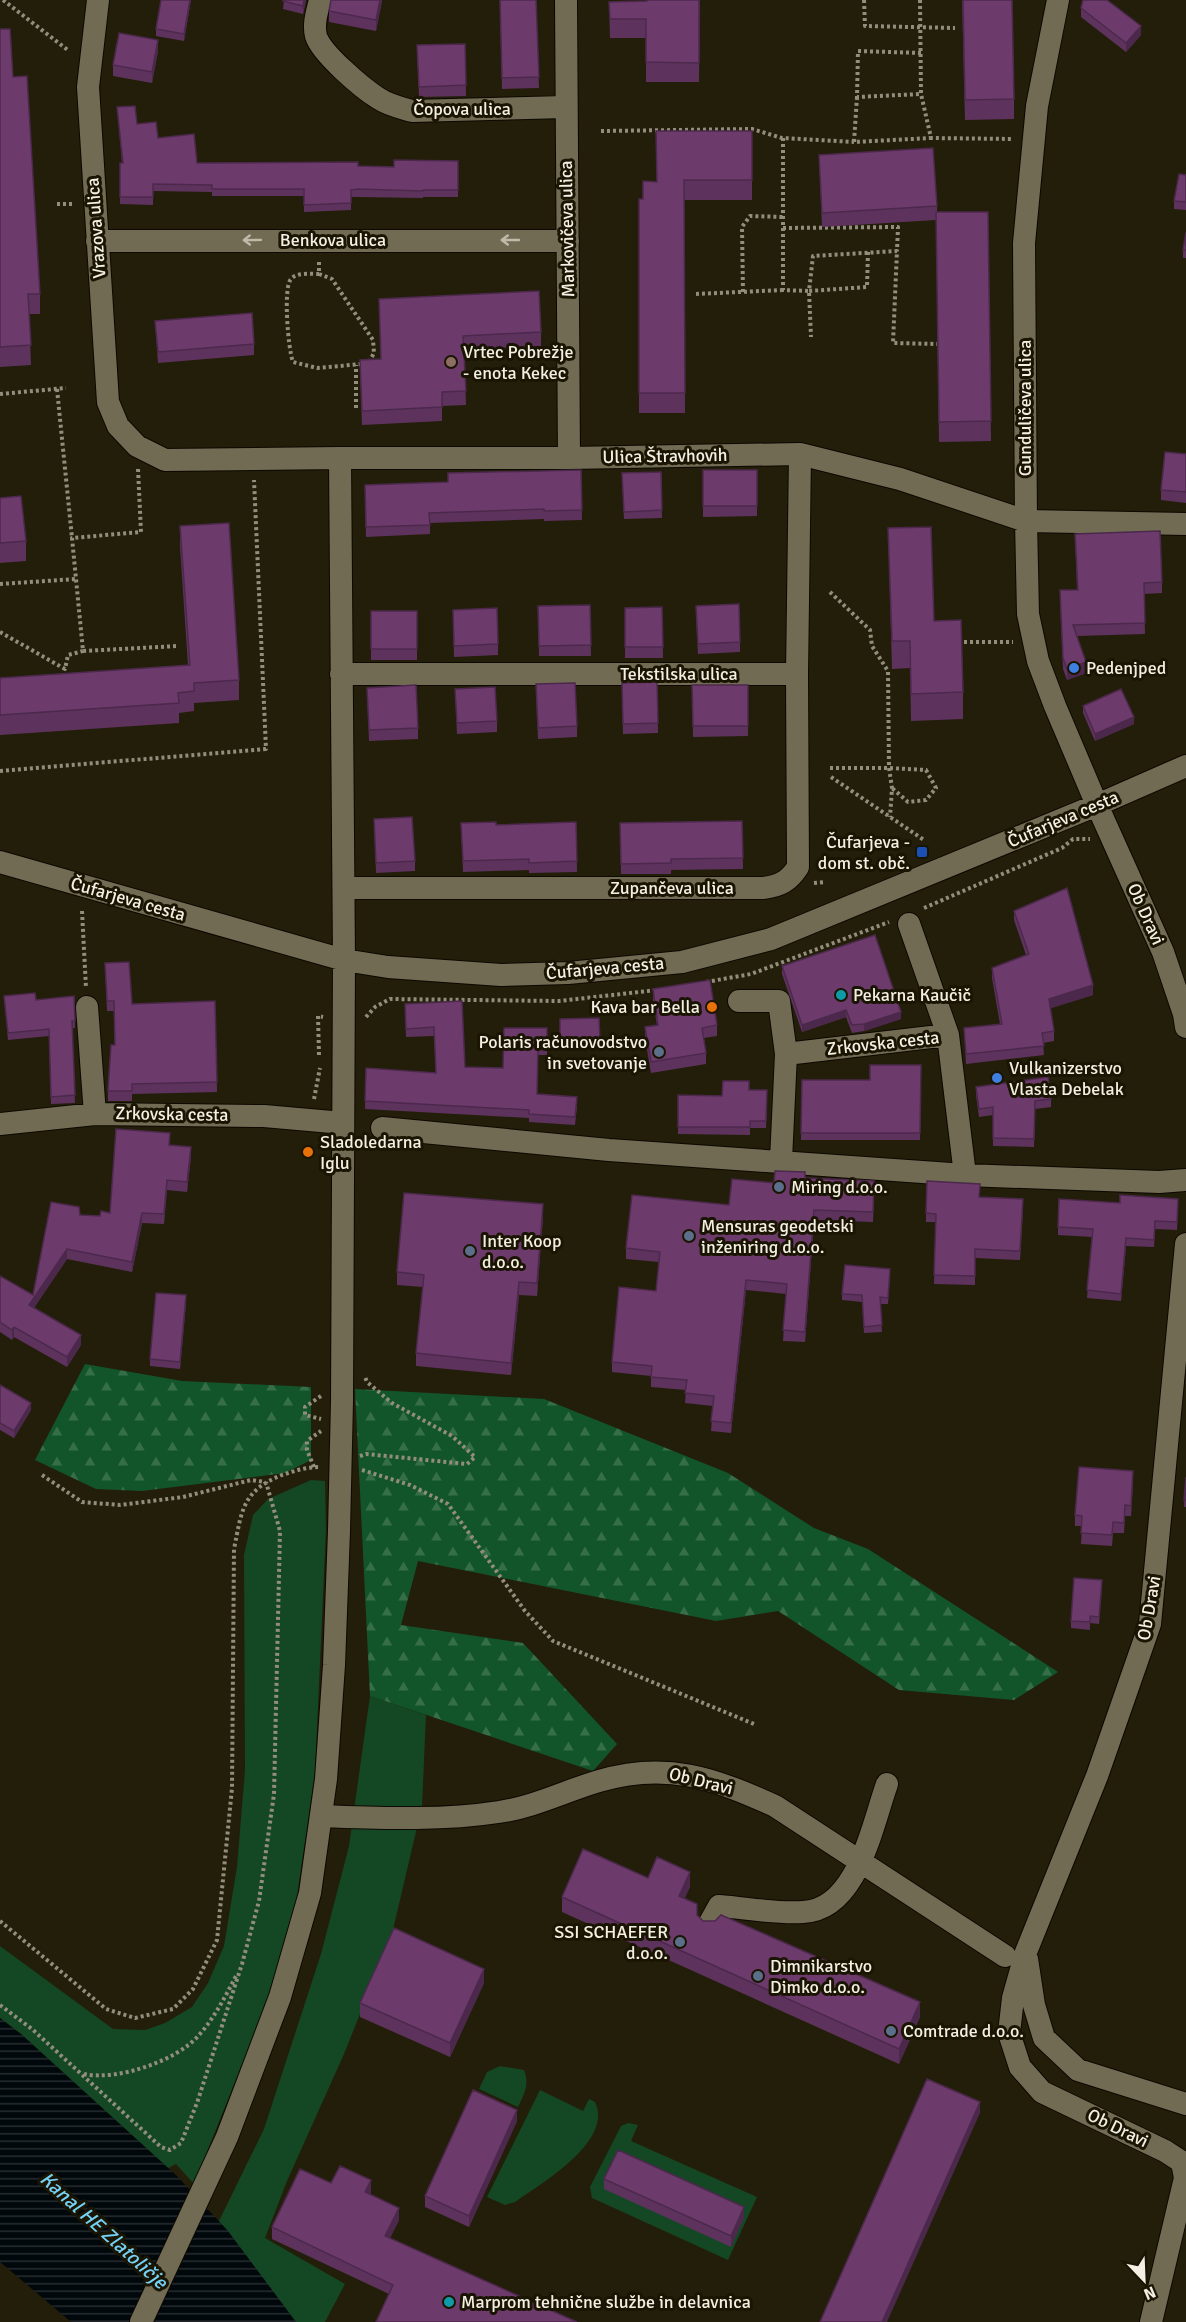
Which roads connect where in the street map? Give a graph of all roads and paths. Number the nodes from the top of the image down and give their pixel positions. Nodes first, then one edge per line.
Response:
1 (3, 0) edge
2 (98, 0) edge
3 (320, 0) edge
4 (566, 0) edge
5 (864, 0) edge
6 (920, 0) edge
7 (1058, 0) edge
8 (921, 28) junction
9 (955, 28) dead end
10 (69, 51) dead end
11 (921, 53) junction
12 (921, 94) junction
13 (857, 97) junction
14 (565, 108) junction
15 (601, 131) dead end
16 (783, 138) junction
17 (931, 138) junction
18 (1019, 139) dead end
19 (854, 142) junction
20 (78, 203) dead end
21 (57, 204) dead end
22 (783, 217) junction
23 (783, 228) junction
24 (98, 241) junction
25 (568, 241) junction
26 (897, 251) junction
27 (319, 252) dead end
28 (868, 252) junction
29 (319, 274) junction
30 (783, 290) junction
31 (809, 291) junction
32 (743, 292) junction
33 (696, 294) dead end
34 (811, 337) dead end
35 (937, 344) edge
36 (356, 364) junction
37 (66, 388) dead end
38 (57, 389) junction
39 (0, 394) edge
40 (356, 408) dead end
41 (800, 454) junction
42 (137, 456) junction
43 (340, 458) junction
44 (569, 458) junction
45 (254, 477) dead end
46 (1026, 521) junction
47 (1186, 524) edge
48 (72, 538) junction
49 (76, 579) junction
50 (0, 584) edge
51 (830, 592) dead end
52 (0, 632) edge
53 (955, 642) edge
54 (1023, 642) dead end
55 (178, 646) dead end
56 (83, 651) junction
57 (341, 674) junction
58 (797, 674) junction
59 (1186, 766) edge
60 (830, 768) dead end
61 (889, 768) junction
62 (0, 771) edge
63 (831, 777) dead end
64 (892, 788) junction
65 (1097, 805) junction
66 (890, 817) junction
67 (924, 840) dead end
68 (0, 862) edge
69 (344, 888) junction
70 (82, 911) dead end
71 (909, 924) dead end
72 (344, 960) junction
73 (739, 1000) dead end
74 (87, 1007) joint
75 (318, 1016) dead end
76 (1186, 1027) edge
77 (948, 1035) junction
78 (786, 1054) junction
79 (314, 1103) dead end
80 (95, 1114) junction
81 (344, 1123) junction
82 (0, 1124) edge
83 (382, 1128) dead end
84 (781, 1160) junction
85 (965, 1175) junction
86 (1186, 1180) edge
87 (1186, 1244) edge
88 (363, 1371) dead end
89 (355, 1457) dead end
90 (322, 1467) dead end
91 (355, 1468) dead end
92 (42, 1475) dead end
93 (266, 1482) junction
94 (754, 1724) dead end
95 (886, 1784) dead end
96 (321, 1816) junction
97 (860, 1863) junction
98 (0, 1921) edge
99 (709, 1924) edge
100 (1016, 1954) junction
101 (242, 1964) junction
102 (0, 2005) edge
103 (81, 2073) junction
104 (1186, 2104) edge
105 (141, 2322) edge
106 (1151, 2322) edge

1 - 10 path
2 - 24 street, Vrazova ulica
3 - 14 street, Čopova ulica
4 - 14 street, Markovičeva ulica
5 - 8 path
6 - 8 path
7 - 46 street, Gunduličeva ulica
8 - 9 path
8 - 11 path
11 - 12 path
11 - 13 path
12 - 13 path
12 - 17 path
13 - 19 path
14 - 25 street, Markovičeva ulica
15 - 16 path
16 - 19 path
16 - 22 path
17 - 18 path
17 - 19 path
20 - 21 path
22 - 23 path
22 - 32 path
23 - 26 path
23 - 30 path
25 -> 24 street, Benkova ulica
24 - 42 street, Vrazova ulica
25 - 44 street, Markovičeva ulica
26 - 28 path
26 - 35 path
27 - 29 path
28 - 31 path
28 - 31 path
29 - 36 path
29 - 36 path
30 - 31 path
30 - 32 path
31 - 34 path
32 - 33 path
36 - 40 path
37 - 38 path
38 - 39 path
38 - 48 path
41 - 44 street, Ulica Štravhovih
41 - 46 street, Ulica Štravhovih
41 - 58 street
42 - 43 street, Ulica Štravhovih
42 - 48 path
43 - 44 street, Ulica Štravhovih
43 - 57 street
45 - 62 path
46 - 47 street, Ulica Štravhovih
46 - 65 street, Gunduličeva ulica
48 - 49 path
49 - 50 path
49 - 56 path
51 - 61 path
52 - 56 path
53 - 54 path
55 - 56 path
57 - 58 street, Tekstilska ulica
57 - 69 street
58 - 69 street, Zupančeva ulica
59 - 65 street, Čufarjeva cesta
60 - 61 path
61 - 64 path
61 - 64 path
63 - 66 path
64 - 66 path
65 - 72 street, Čufarjeva cesta
65 - 76 street, Ob Dravi
66 - 67 path
68 - 72 street, Čufarjeva cesta
69 - 72 street
70 - 74 path
71 - 77 street
72 - 81 street
73 - 78 street
74 - 80 street
75 - 79 path
77 - 78 street, Zrkovska cesta
77 - 85 street, Zrkovska cesta
78 - 84 street
80 - 81 street, Zrkovska cesta
80 - 82 street, Zrkovska cesta
81 - 96 street, bridge
83 - 84 street
84 - 85 street
85 - 86 street
87 - 100 street, Ob Dravi
88 - 89 path
90 - 93 path
91 - 94 path
92 - 93 path
93 - 98 path
93 - 101 path
95 - 97 street
96 - 97 street, Ob Dravi
96 - 105 street
97 - 99 street
97 - 100 street, Ob Dravi
100 - 104 street
100 - 106 street, Ob Dravi
101 - 103 path
101 - 103 path
102 - 103 path

